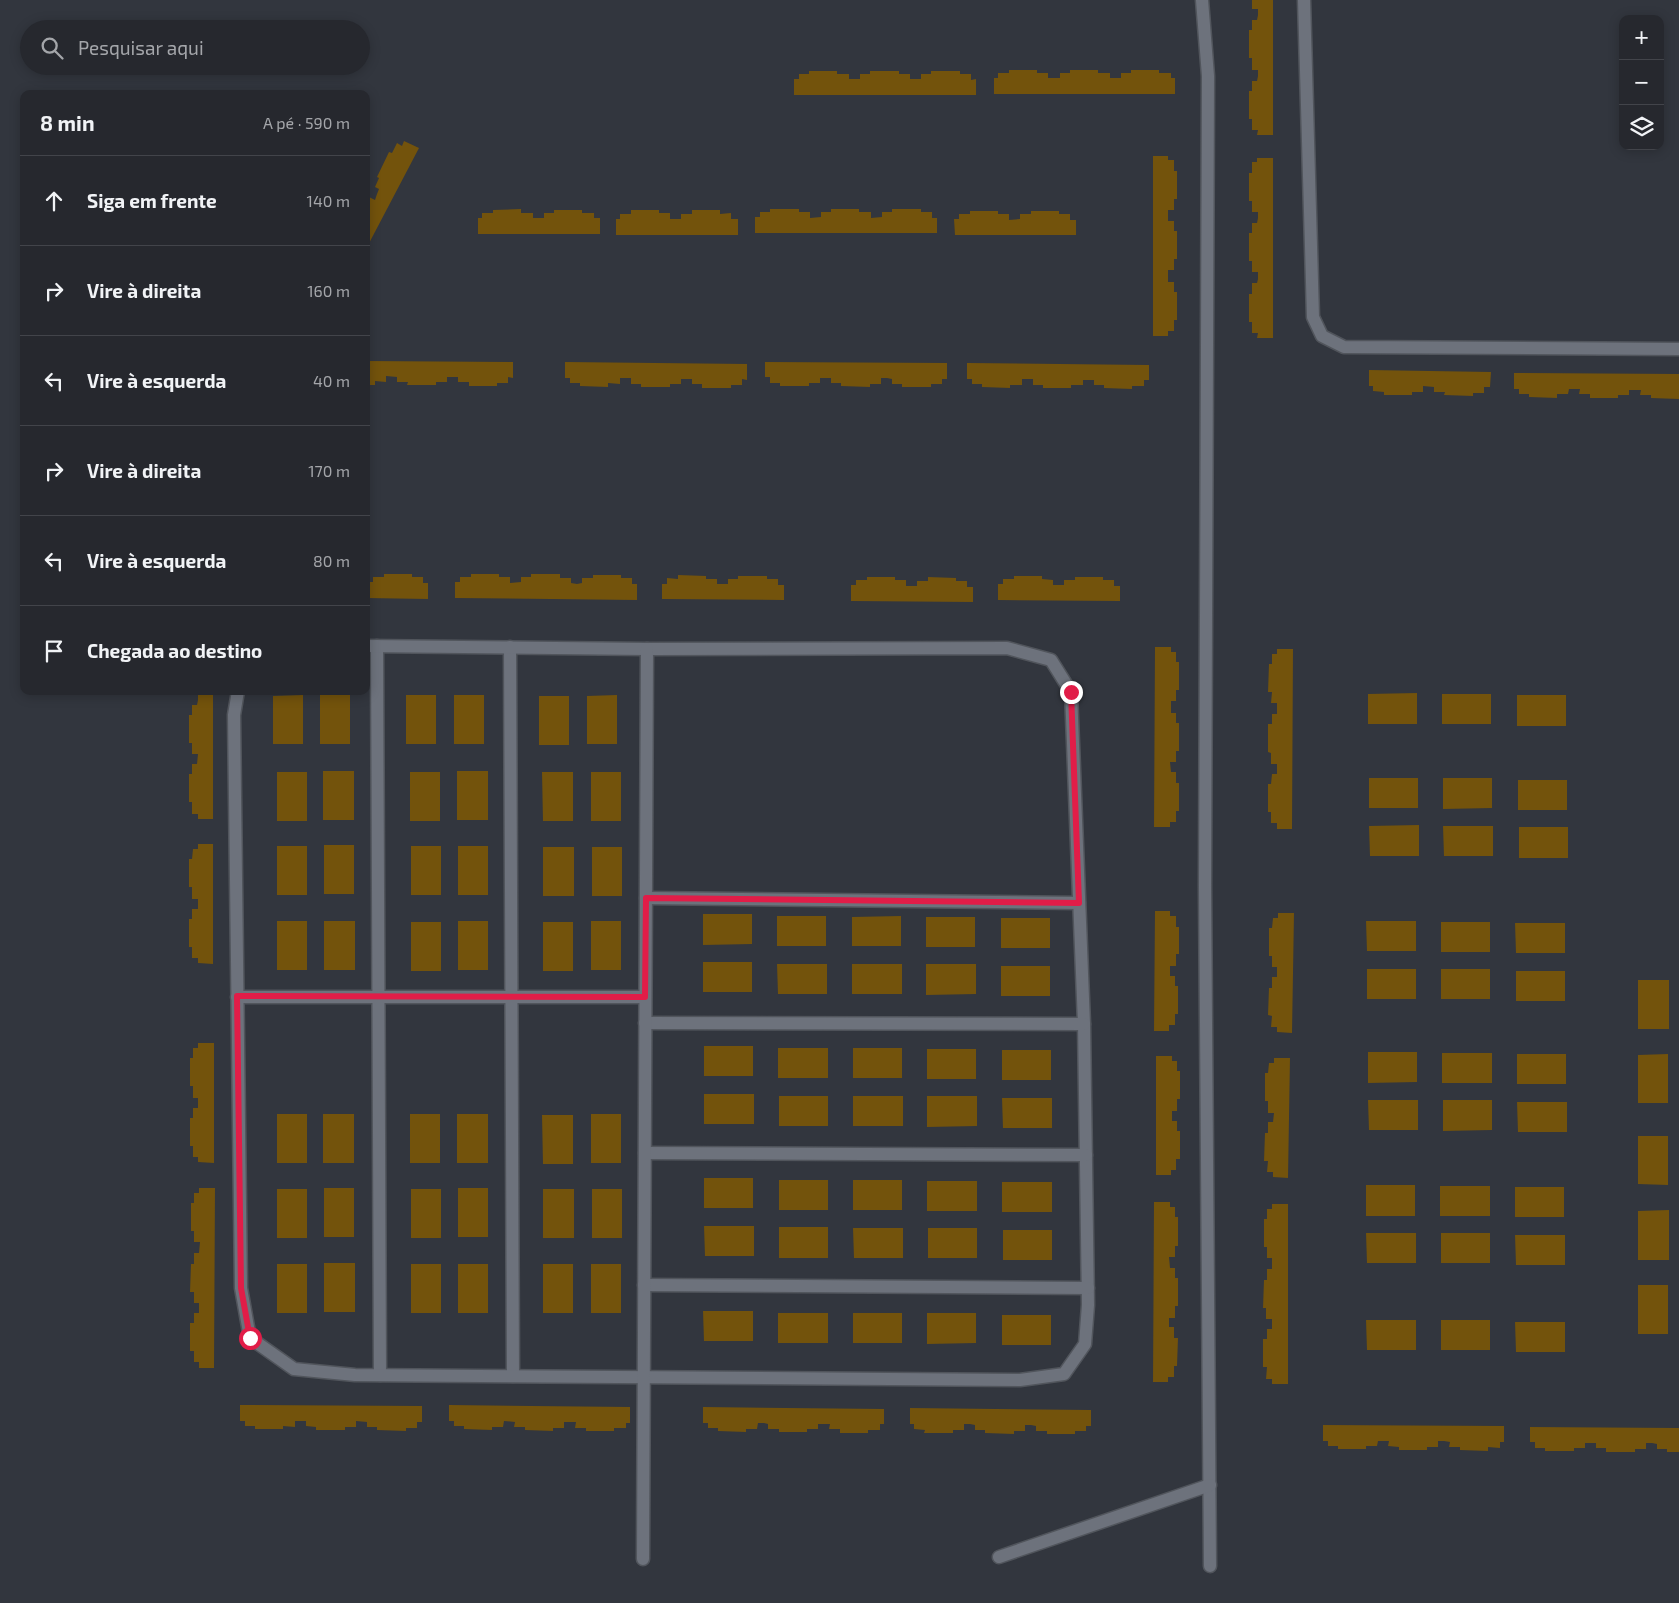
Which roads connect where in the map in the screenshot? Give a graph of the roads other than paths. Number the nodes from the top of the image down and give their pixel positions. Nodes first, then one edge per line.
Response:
1 (1202, 0) edge
2 (1304, 0) edge
3 (1679, 349) edge
4 (372, 646) edge
5 (510, 647) junction
6 (647, 649) junction
7 (237, 695) edge
8 (646, 898) junction
9 (1079, 903) junction
10 (237, 996) junction
11 (379, 997) junction
12 (511, 997) junction
13 (645, 997) junction
14 (645, 1023) junction
15 (1084, 1024) junction
16 (644, 1153) junction
17 (1086, 1155) junction
18 (644, 1285) junction
19 (1088, 1288) junction
20 (380, 1375) junction
21 (513, 1376) junction
22 (643, 1377) junction
23 (1210, 1485) junction
24 (999, 1557) dead end
25 (643, 1559) dead end
26 (1210, 1566) dead end

1 - 23 street
2 - 3 street
4 - 5 street
4 - 11 street
5 - 6 street
5 - 12 street
6 - 8 street
6 - 9 street
7 - 10 street
8 - 9 street
8 - 13 street
9 - 15 street
10 - 11 street
10 - 20 street
11 - 12 street
11 - 20 street
12 - 13 street
12 - 21 street
13 - 14 street
14 - 15 street
14 - 16 street
15 - 17 street
16 - 17 street
16 - 18 street
17 - 19 street
18 - 19 street
18 - 22 street
19 - 22 street
20 - 21 street
21 - 22 street
22 - 25 street
23 - 24 street
23 - 26 street

